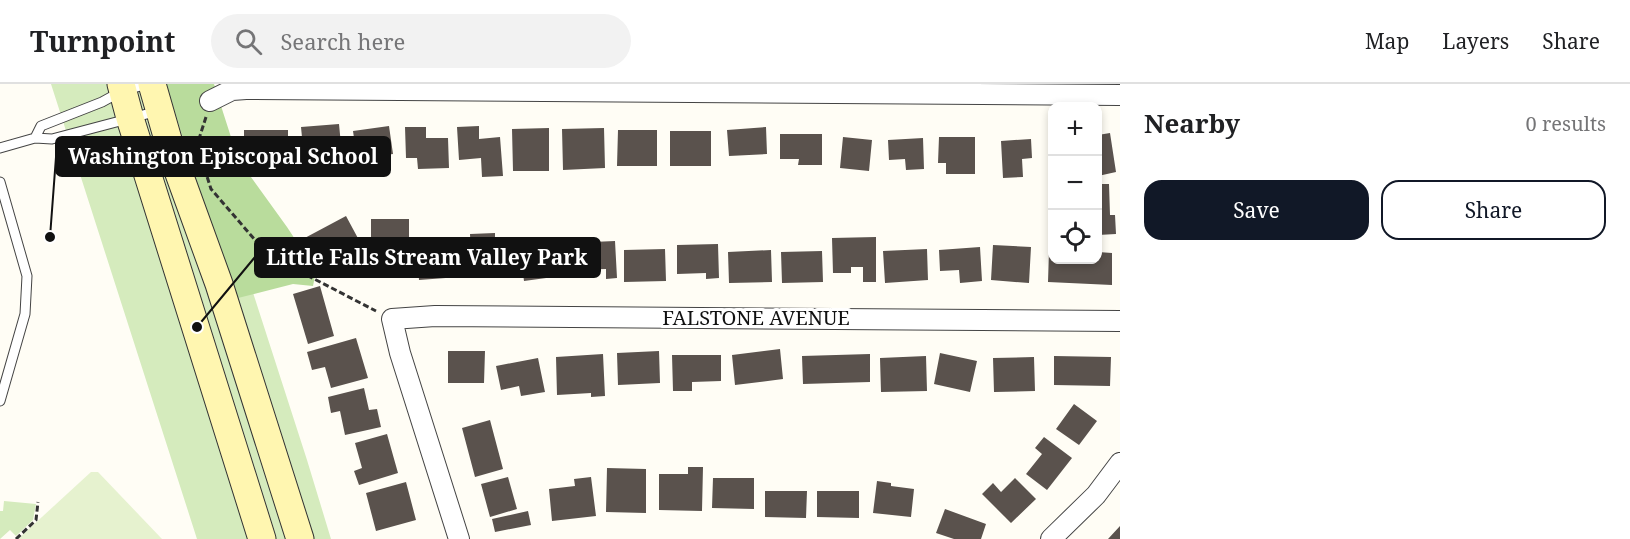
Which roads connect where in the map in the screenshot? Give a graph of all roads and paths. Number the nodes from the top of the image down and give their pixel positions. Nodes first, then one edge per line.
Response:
1 (151, 84) edge
2 (121, 88) edge
3 (1120, 94) edge
4 (210, 102) joint
5 (160, 110) junction
6 (130, 118) junction
7 (35, 138) junction
8 (0, 148) edge
9 (0, 182) edge
10 (392, 319) junction
11 (1120, 321) edge
12 (0, 401) edge
13 (1120, 463) edge
14 (38, 502) dead end
15 (16, 539) edge
16 (262, 539) edge
17 (300, 539) edge
18 (459, 539) edge
19 (1051, 539) edge

1 - 2 lane
1 - 5 main road
2 - 6 main road
2 - 7 lane
3 - 4 street
4 - 10 path
5 - 6 lane
5 - 17 main road
6 - 7 lane
6 - 16 main road
7 - 8 lane
9 - 12 lane
10 - 11 street, FALSTONE AVENUE
10 - 18 street
13 - 19 street
14 - 15 path

